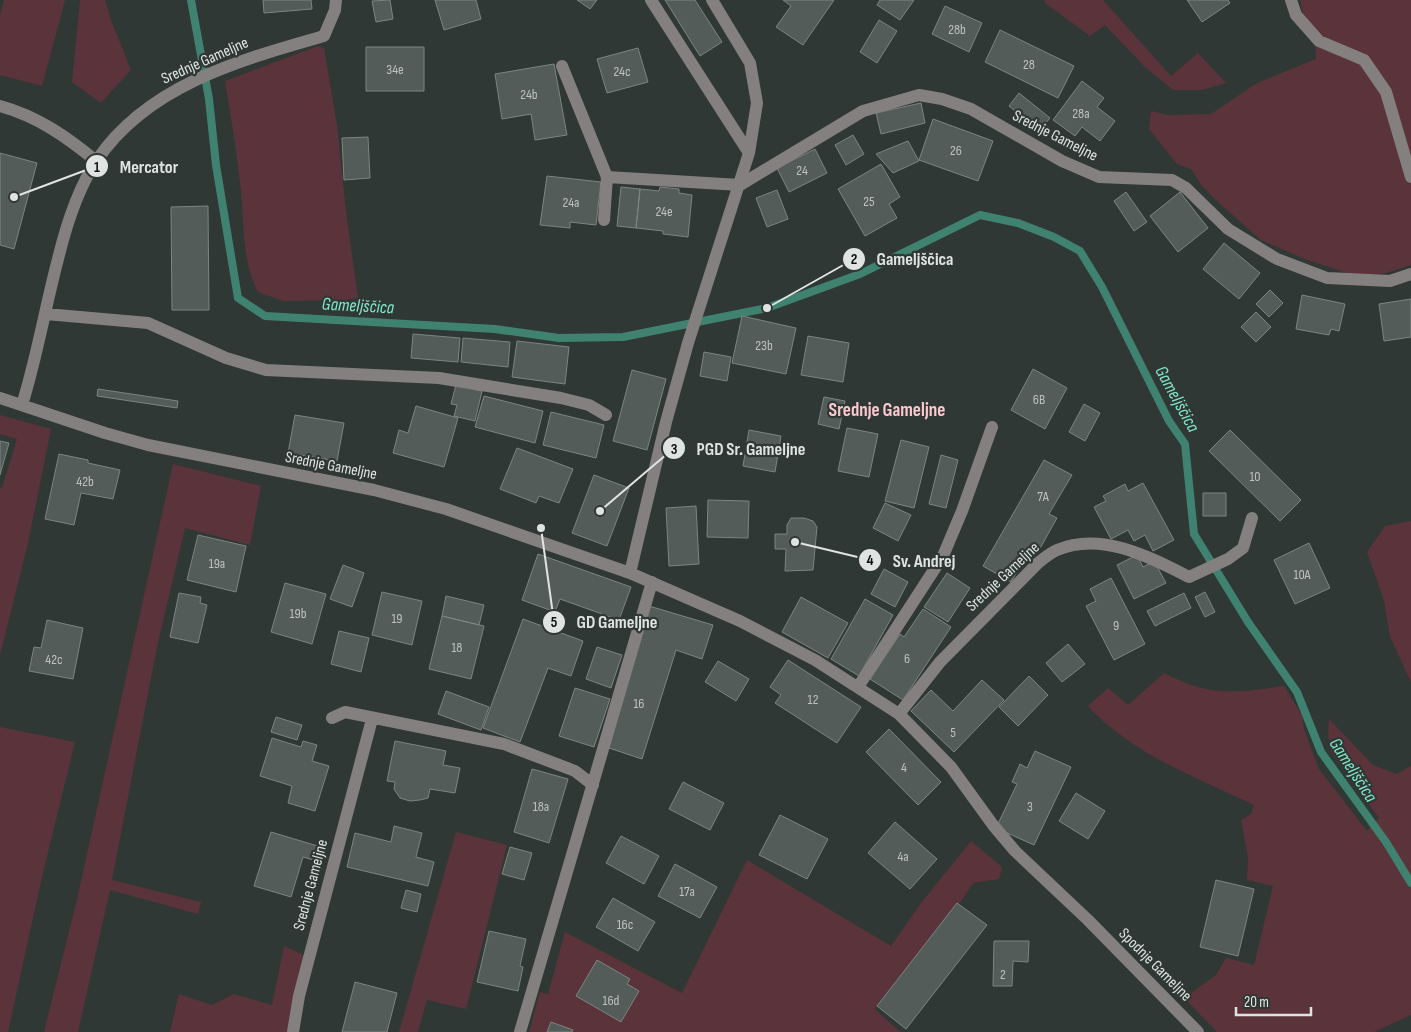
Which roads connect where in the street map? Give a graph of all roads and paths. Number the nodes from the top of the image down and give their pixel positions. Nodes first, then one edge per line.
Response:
1 (336, 0) edge
2 (651, 0) edge
3 (712, 0) edge
4 (1291, 0) edge
5 (562, 66) dead end
6 (0, 106) edge
7 (749, 153) junction
8 (96, 162) junction
9 (607, 177) junction
10 (1411, 177) edge
11 (740, 185) junction
12 (604, 220) dead end
13 (1411, 274) edge
14 (46, 314) junction
15 (0, 398) edge
16 (22, 406) junction
17 (606, 415) dead end
18 (992, 427) dead end
19 (1252, 518) dead end
20 (630, 573) junction
21 (652, 582) junction
22 (858, 687) junction
23 (899, 714) junction
24 (332, 718) dead end
25 (372, 718) junction
26 (593, 785) junction
27 (1088, 920) joint
28 (293, 1032) edge
29 (520, 1032) edge
30 (1198, 1032) edge

1 - 8 street, Srednje Gameljne
2 - 7 street
3 - 7 street
4 - 10 street
5 - 9 street
6 - 8 street
7 - 11 street
8 - 14 street, Srednje Gameljne
9 - 11 street
9 - 12 street
11 - 13 street, Srednje Gameljne
11 - 20 street
14 - 16 street, Srednje Gameljne
14 - 17 street
15 - 16 street, Srednje Gameljne
16 - 20 street, Srednje Gameljne
18 - 22 street
19 - 23 street, Srednje Gameljne
20 - 21 street, Srednje Gameljne
21 - 22 street, Srednje Gameljne
21 - 26 street
22 - 23 street, Srednje Gameljne
23 - 27 street, Srednje Gameljne
24 - 25 street
25 - 26 street
25 - 28 street, Srednje Gameljne
26 - 29 street
27 - 30 street, Spodnje Gameljne

